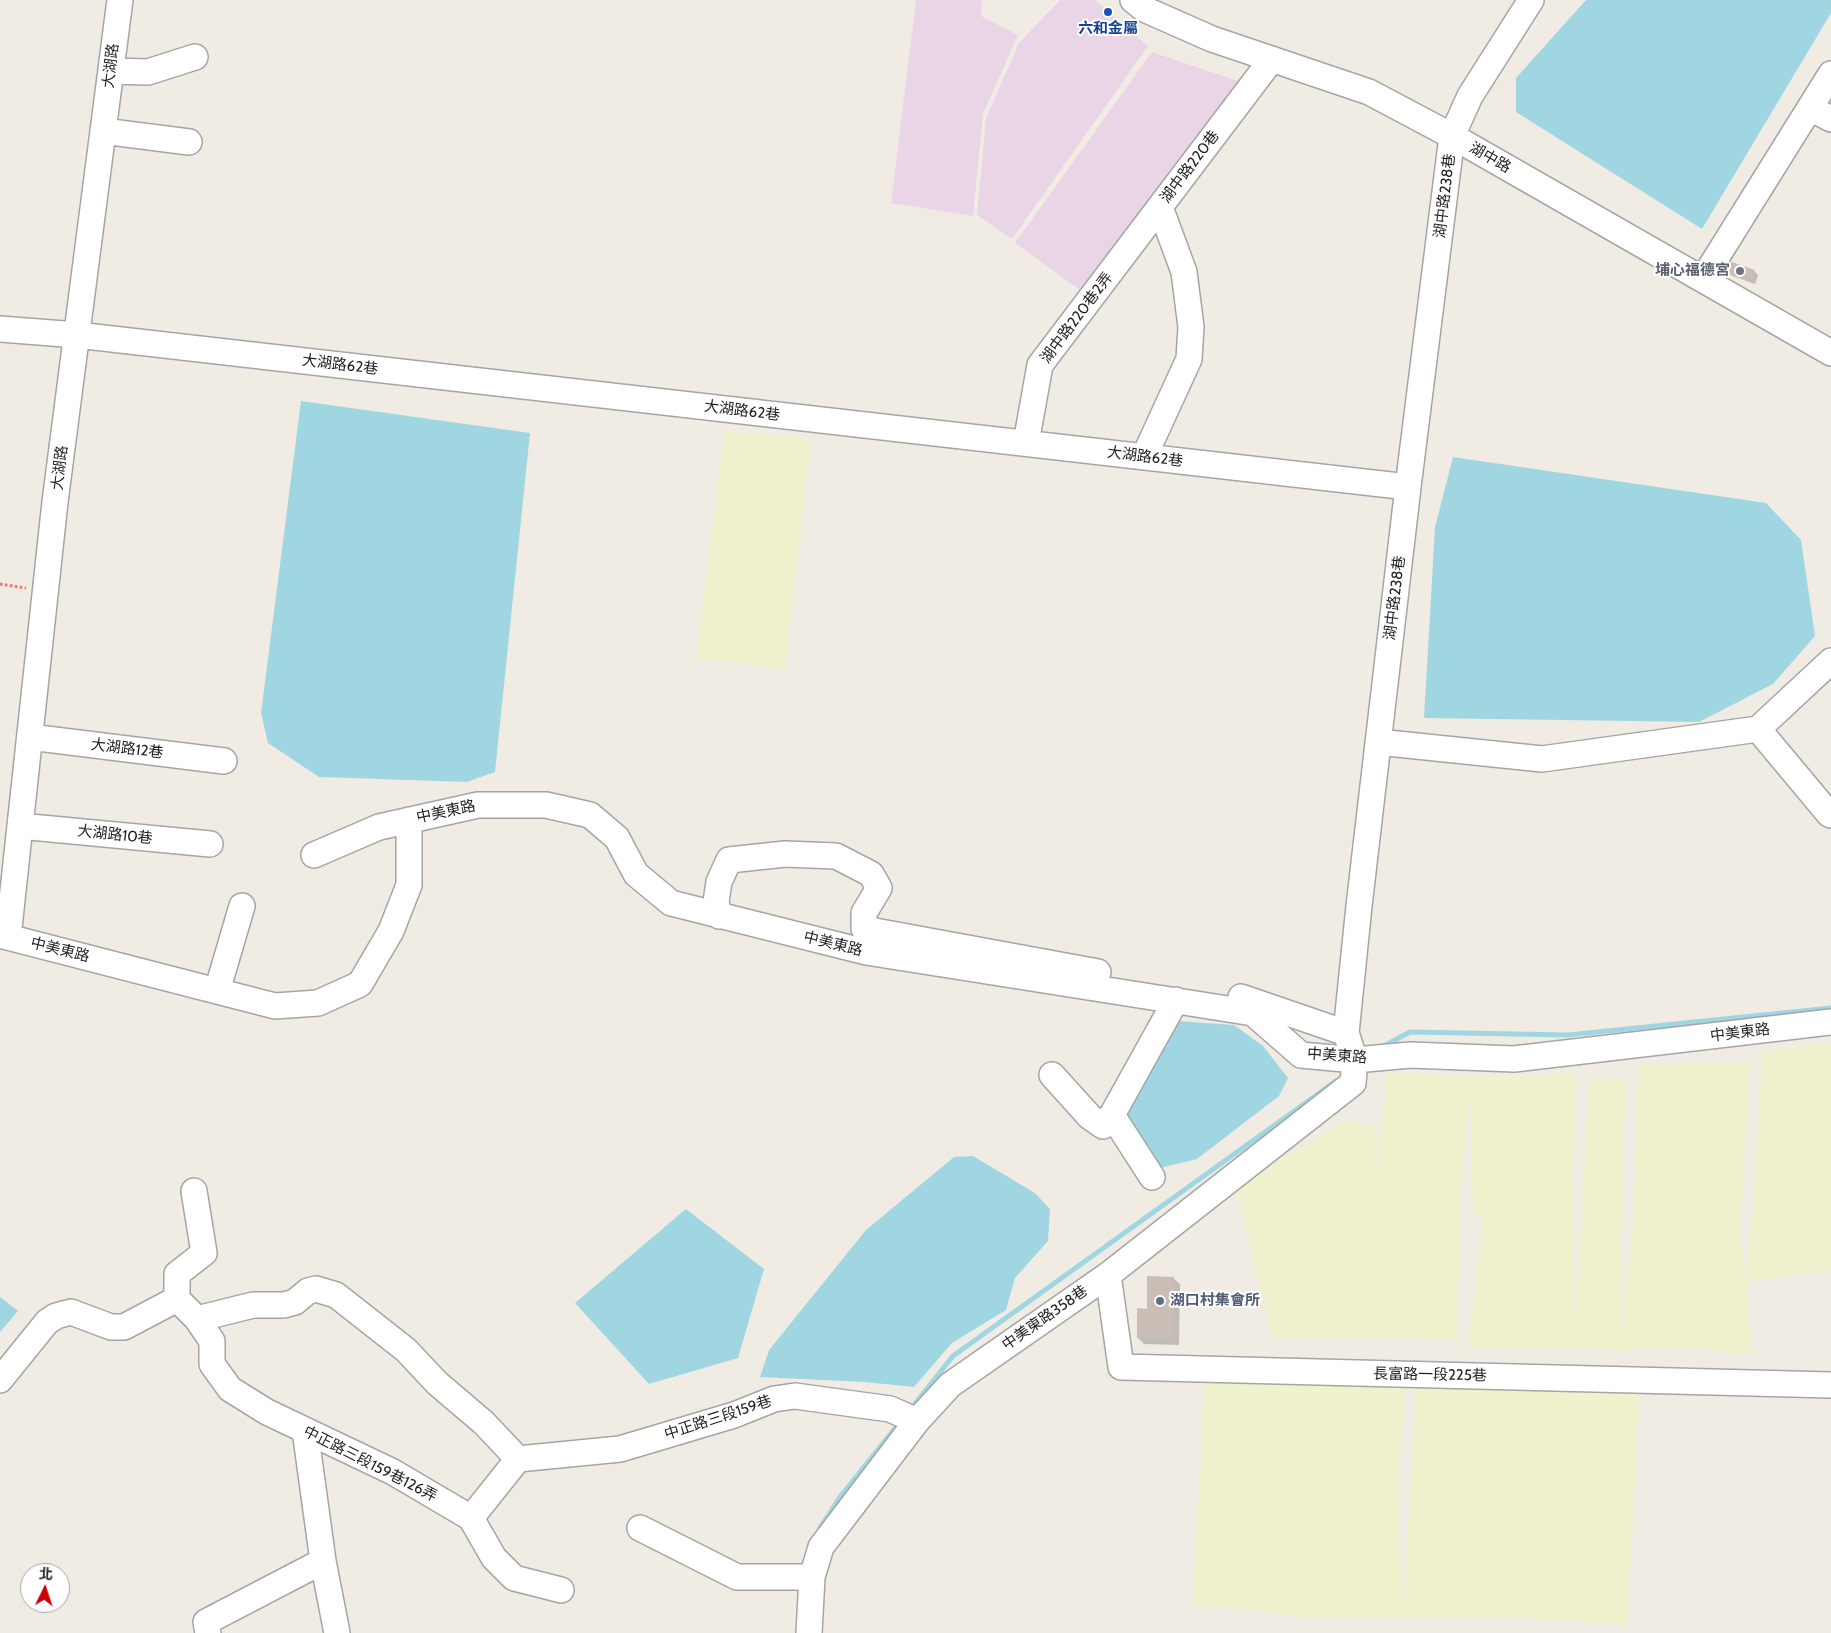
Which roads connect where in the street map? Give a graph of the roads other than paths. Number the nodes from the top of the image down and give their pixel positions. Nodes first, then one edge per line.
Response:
1 (120, 0) edge
2 (1133, 0) edge
3 (1531, 0) edge
4 (195, 57) dead end
5 (1272, 59) junction
6 (111, 71) junction
7 (1831, 74) edge
8 (1821, 113) edge
9 (103, 131) junction
10 (1452, 136) junction
11 (188, 142) dead end
12 (1160, 207) junction
13 (1703, 279) junction
14 (0, 329) edge
15 (77, 335) junction
16 (1831, 353) edge
17 (1026, 443) junction
18 (1144, 457) junction
19 (1408, 487) junction
20 (1831, 661) edge
21 (1758, 729) junction
22 (30, 737) junction
23 (1378, 742) junction
24 (224, 762) dead end
25 (1831, 815) edge
26 (409, 820) junction
27 (20, 826) junction
28 (210, 844) dead end
29 (314, 854) dead end
30 (242, 906) dead end
31 (720, 916) junction
32 (4, 936) edge
33 (218, 991) junction
34 (1176, 1000) junction
35 (1831, 1022) edge
36 (1346, 1033) junction
37 (1355, 1060) junction
38 (1052, 1076) dead end
39 (1112, 1115) junction
40 (1152, 1177) dead end
41 (194, 1191) dead end
42 (1108, 1275) junction
43 (177, 1299) junction
44 (197, 1319) junction
45 (0, 1380) edge
46 (1831, 1386) edge
47 (917, 1421) junction
48 (305, 1430) junction
49 (518, 1459) junction
50 (471, 1518) junction
51 (640, 1528) dead end
52 (323, 1561) junction
53 (812, 1577) junction
54 (562, 1590) dead end
55 (208, 1633) edge
56 (337, 1633) edge
57 (809, 1633) edge

1 - 6 street, 大湖路
2 - 5 street, 湖中路
3 - 10 street, 湖中路238巷
4 - 6 street
5 - 10 street, 湖中路
5 - 12 street, 湖中路220巷
6 - 9 street, 大湖路
7 - 8 street
8 - 13 street
9 - 11 street
9 - 15 street, 大湖路
10 - 13 street, 湖中路
10 - 19 street, 湖中路238巷
12 - 17 street, 湖中路220巷2弄
12 - 18 street, 湖中路220巷
13 - 16 street, 湖中路
14 - 15 street, 大湖路62巷
15 - 17 street, 大湖路62巷
15 - 22 street, 大湖路
17 - 18 street, 大湖路62巷
18 - 19 street, 大湖路62巷
19 - 23 street, 湖中路238巷
20 - 21 street
21 - 23 street
21 - 25 street
22 - 24 street, 大湖路12巷
22 - 27 street, 大湖路
23 - 36 street, 湖中路238巷
26 - 29 street
26 - 31 street, 中美東路
26 - 33 street, 中美東路
27 - 28 street, 大湖路10巷
27 - 32 street, 大湖路
30 - 33 street
31 - 34 street, 中美東路
31 - 36 street
32 - 33 street, 中美東路
34 - 37 street, 中美東路
34 - 39 street
35 - 37 street, 中美東路
36 - 37 street, 湖中路238巷
37 - 42 street, 中美東路358巷
38 - 39 street
39 - 40 street
41 - 43 street
42 - 46 street, 長富路一段225巷
42 - 47 street, 中美東路358巷
43 - 44 street, 中正路三段159巷126弄
43 - 45 street
44 - 48 street, 中正路三段159巷126弄
44 - 49 street
47 - 49 street, 中正路三段159巷
47 - 53 street, 中美東路358巷
48 - 50 street, 中正路三段159巷126弄
48 - 52 street
49 - 50 street
50 - 54 street, 中正路三段159巷126弄
51 - 53 street
52 - 55 street
52 - 56 street
53 - 57 street, 中美東路358巷

